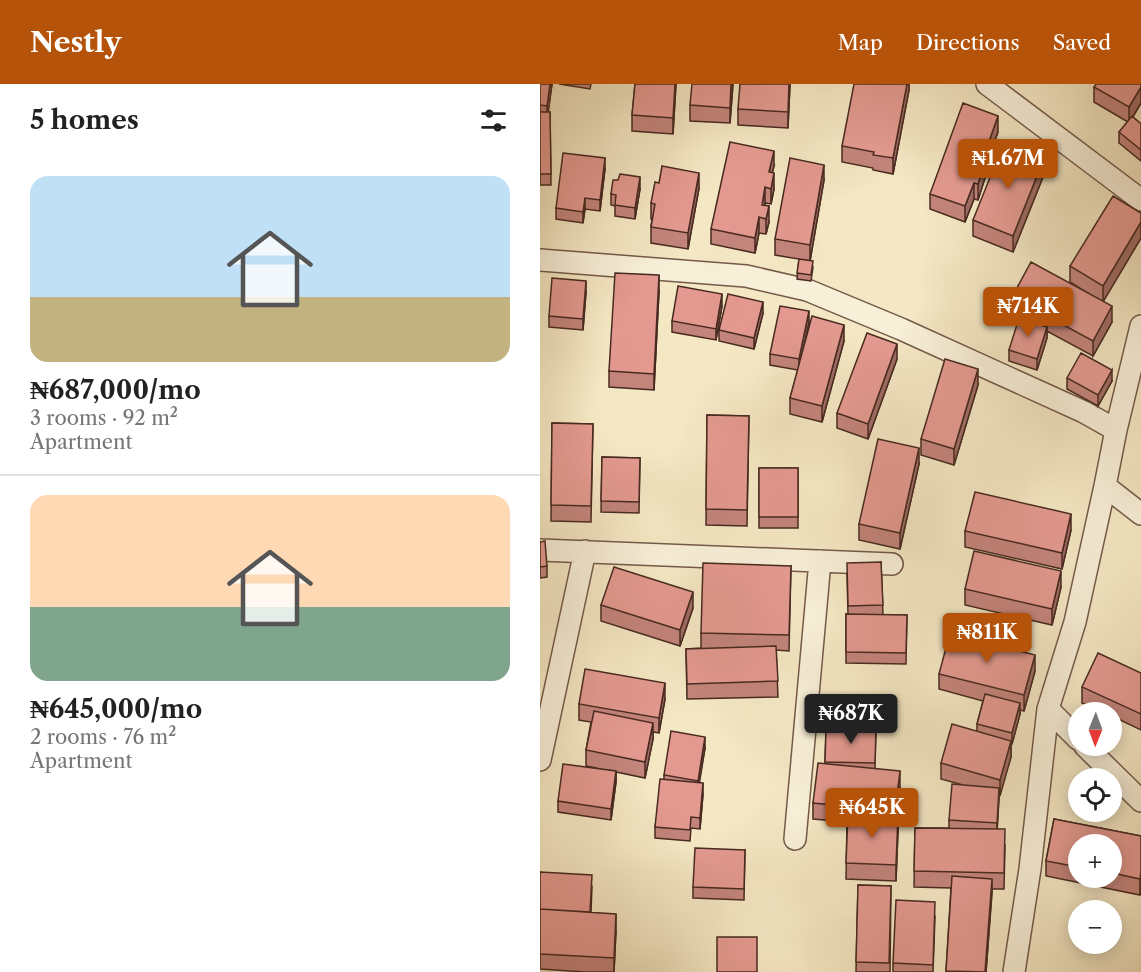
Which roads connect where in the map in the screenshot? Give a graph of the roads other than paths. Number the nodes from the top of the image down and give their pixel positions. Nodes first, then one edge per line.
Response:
1 (987, 84) edge
2 (1141, 200) edge
3 (540, 260) edge
4 (1141, 326) edge
5 (1116, 430) junction
6 (1106, 486) junction
7 (1141, 514) edge
8 (540, 550) edge
9 (585, 551) junction
10 (820, 561) junction
11 (892, 564) dead end
12 (1048, 710) junction
13 (1068, 729) edge
14 (1095, 756) edge
15 (540, 760) edge
16 (1141, 801) edge
17 (795, 839) dead end
18 (1014, 972) edge

1 - 2 street
3 - 5 street
4 - 5 street
5 - 6 street
6 - 7 street
6 - 12 street
8 - 9 street
9 - 10 street
9 - 15 street
10 - 11 street
10 - 17 street
12 - 13 street
12 - 18 street
14 - 16 street

